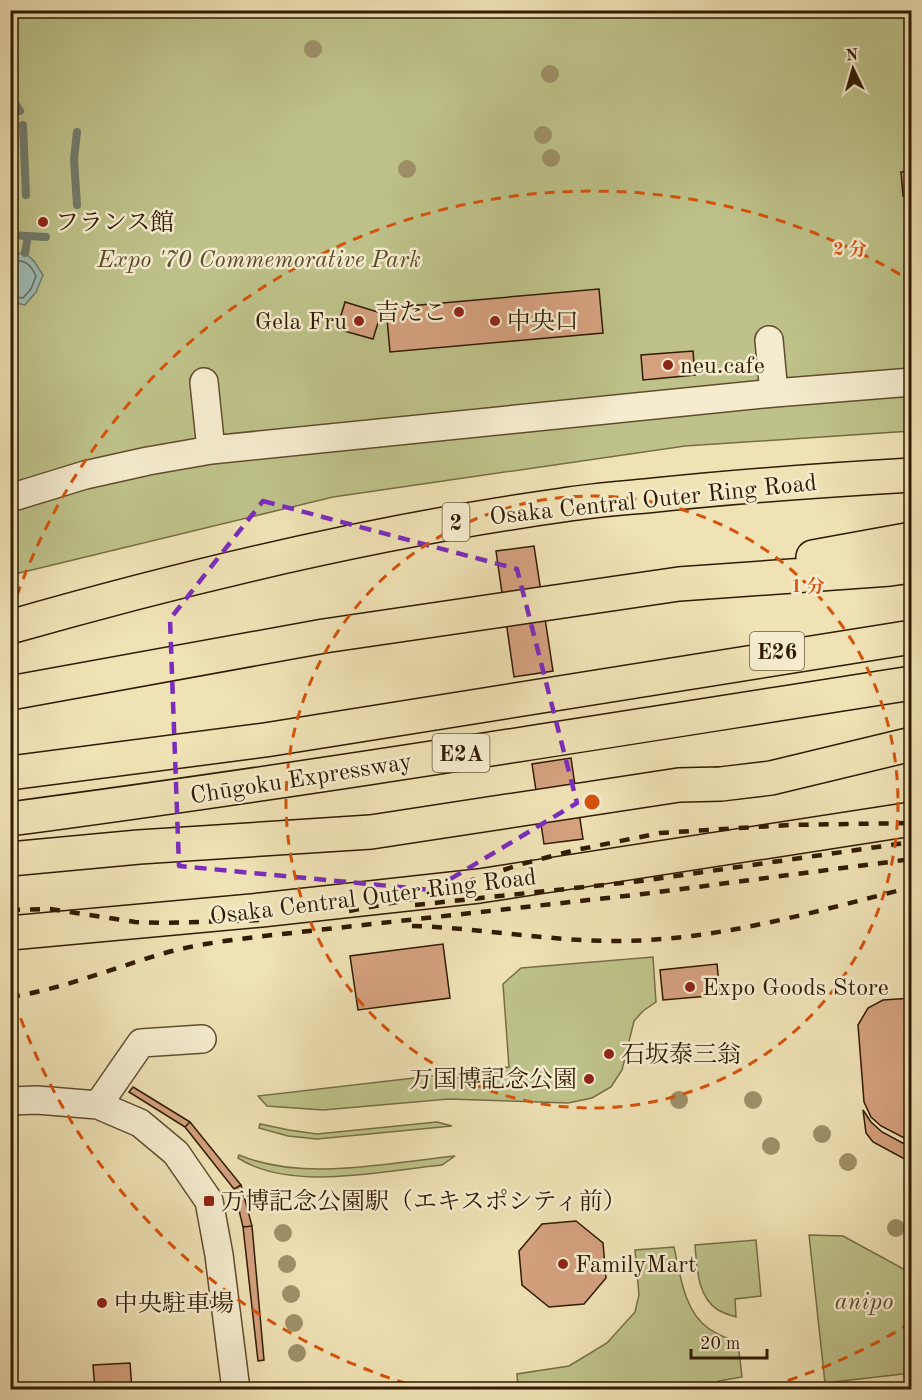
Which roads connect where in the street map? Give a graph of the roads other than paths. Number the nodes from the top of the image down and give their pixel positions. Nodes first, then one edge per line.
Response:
1 (770, 340) dead end
2 (204, 382) dead end
3 (912, 382) edge
4 (774, 393) junction
5 (211, 450) junction
6 (912, 475) edge
7 (10, 498) edge
8 (912, 539) edge
9 (912, 566) edge
10 (679, 584) junction
11 (912, 622) edge
12 (10, 627) edge
13 (912, 637) edge
14 (643, 680) junction
15 (912, 683) edge
16 (10, 693) edge
17 (912, 744) edge
18 (10, 773) edge
19 (10, 819) edge
20 (912, 819) edge
21 (10, 859) edge
22 (10, 933) edge
23 (202, 1039) dead end
24 (10, 1101) edge
25 (98, 1106) junction
26 (236, 1389) edge

1 - 4 lane
2 - 5 lane
3 - 4 lane
4 - 5 lane
5 - 7 lane
6 - 12 main road, Osaka Central Outer Ring Road / 2
8 - 10 main road
9 - 10 main road
10 - 16 main road
11 - 14 main road, E26
13 - 14 main road, E2A
14 - 18 main road, Chūgoku Expressway / E2A
15 - 19 main road, Chūgoku Expressway / E2A
17 - 21 main road
20 - 22 main road, Osaka Central Outer Ring Road
23 - 25 lane
24 - 25 lane
25 - 26 lane

